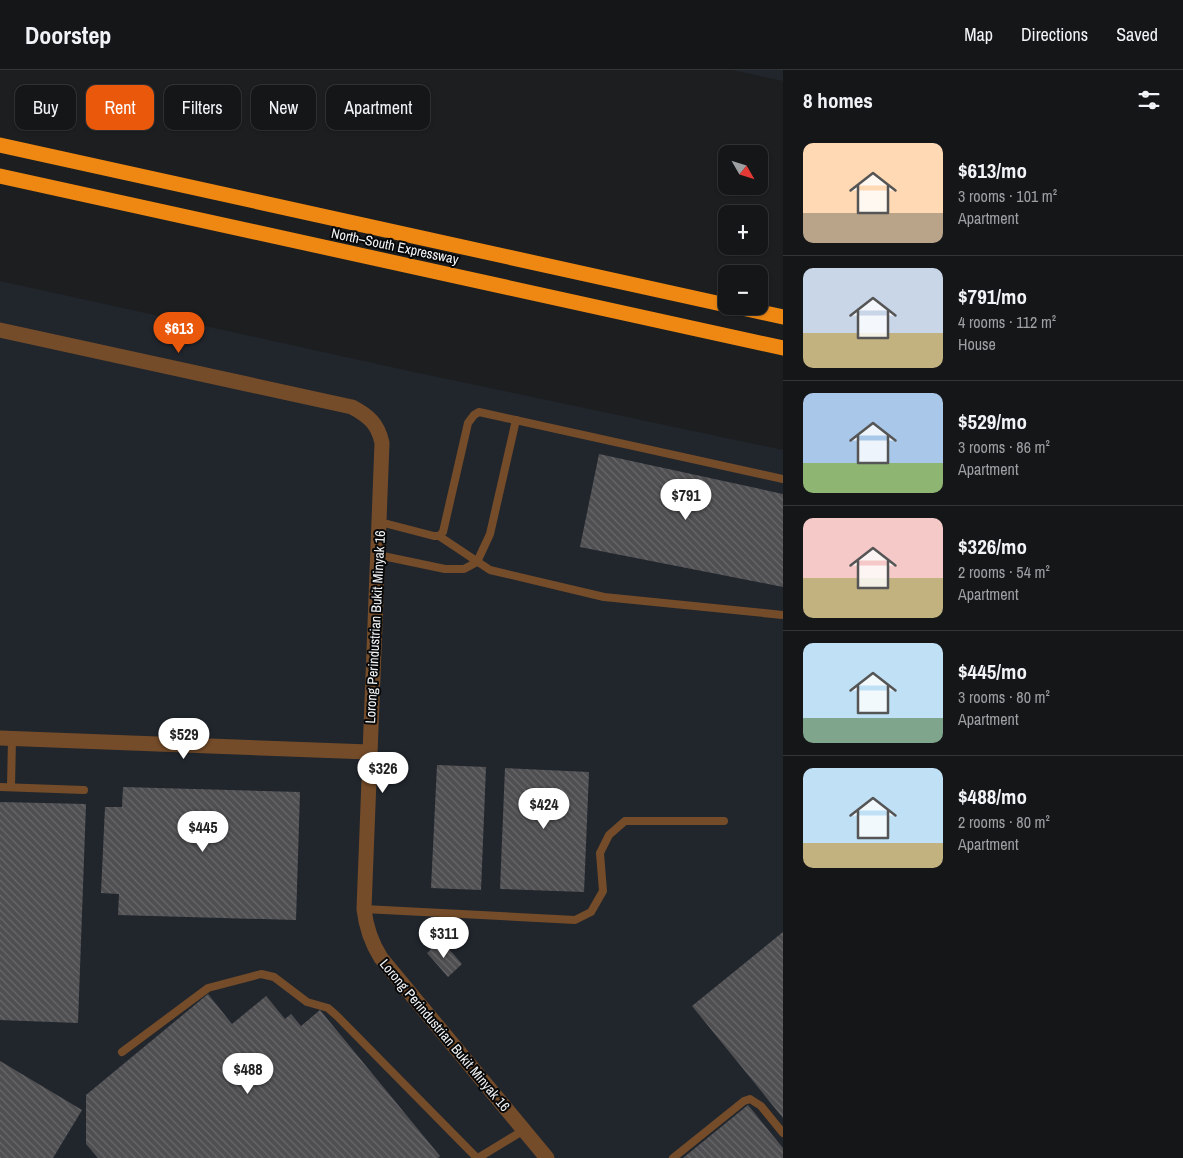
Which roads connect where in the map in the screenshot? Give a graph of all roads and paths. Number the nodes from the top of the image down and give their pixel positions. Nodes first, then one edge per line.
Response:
1 (0, 145) edge
2 (0, 176) edge
3 (718, 303) edge
4 (768, 314) edge
5 (783, 317) edge
6 (0, 330) edge
7 (783, 348) edge
8 (516, 420) junction
9 (783, 479) edge
10 (380, 522) junction
11 (439, 536) junction
12 (378, 555) junction
13 (477, 562) junction
14 (783, 615) edge
15 (6, 739) edge
16 (370, 752) junction
17 (0, 787) edge
18 (12, 787) junction
19 (84, 790) dead end
20 (724, 821) dead end
21 (364, 909) junction
22 (122, 1052) dead end
23 (524, 1130) junction
24 (783, 1133) edge
25 (477, 1158) edge
26 (547, 1158) edge
27 (673, 1158) edge

1 - 3 highway, North–South Expressway
2 - 7 highway, North–South Expressway
4 - 5 highway
6 - 10 street, Lorong Perindustrian Bukit Minyak 16
8 - 9 lane
8 - 11 lane
8 - 13 lane
10 - 11 lane
10 - 12 street, Lorong Perindustrian Bukit Minyak 16
11 - 13 lane
12 - 13 lane
12 - 16 street, Lorong Perindustrian Bukit Minyak 16
13 - 14 lane
15 - 16 street
15 - 18 lane
16 - 21 street, Lorong Perindustrian Bukit Minyak 16
17 - 18 lane
18 - 19 lane
20 - 21 lane
21 - 23 street, Lorong Perindustrian Bukit Minyak 16
22 - 25 lane
23 - 25 lane
23 - 26 street, Lorong Perindustrian Bukit Minyak 16
24 - 27 lane

